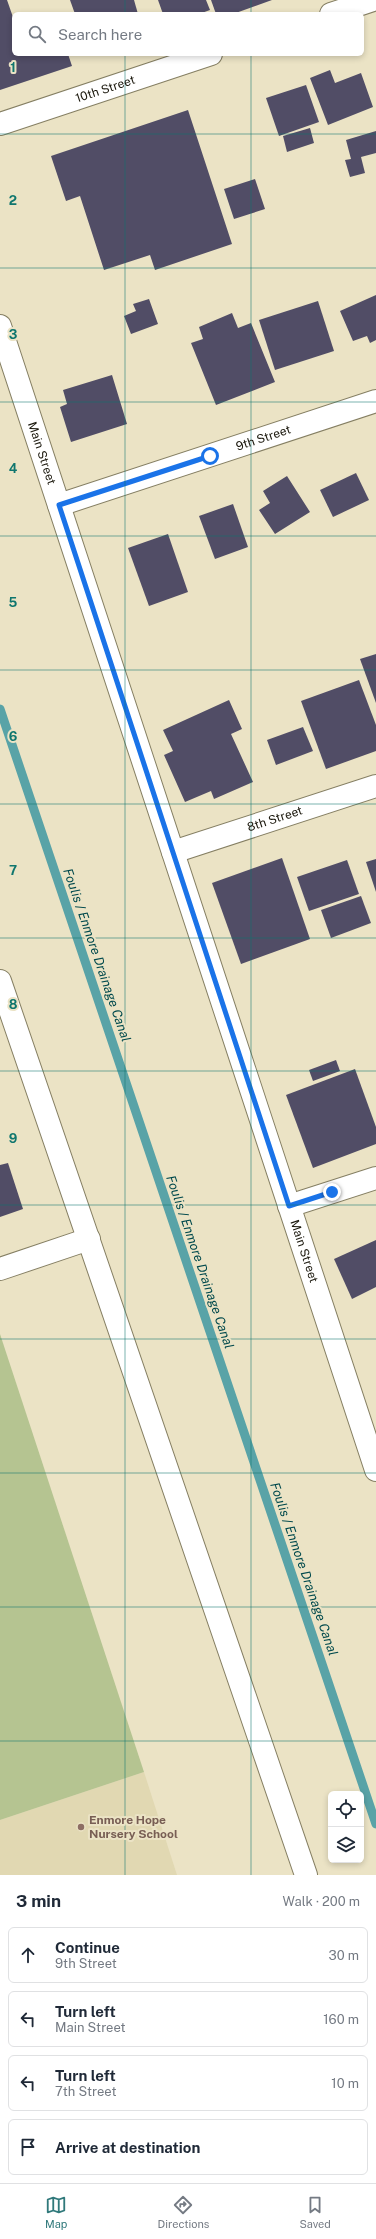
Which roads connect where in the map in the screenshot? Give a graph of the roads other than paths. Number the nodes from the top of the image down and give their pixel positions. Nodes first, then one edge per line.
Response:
1 (373, 0) edge
2 (337, 12) edge
3 (205, 56) edge
4 (0, 124) edge
5 (0, 326) edge
6 (376, 401) edge
7 (59, 505) junction
8 (376, 786) edge
9 (173, 852) junction
10 (0, 981) edge
11 (376, 1178) edge
12 (289, 1206) junction
13 (89, 1239) junction
14 (0, 1269) edge
15 (376, 1470) edge
16 (306, 1875) edge

1 - 2 street
3 - 4 street, 10th Street
5 - 7 street, Main Street
6 - 7 street, 9th Street
7 - 9 street, Main Street
8 - 9 street, 8th Street
9 - 12 street, Main Street
10 - 13 street
11 - 12 street
12 - 15 street, Main Street
13 - 14 street
13 - 16 street

